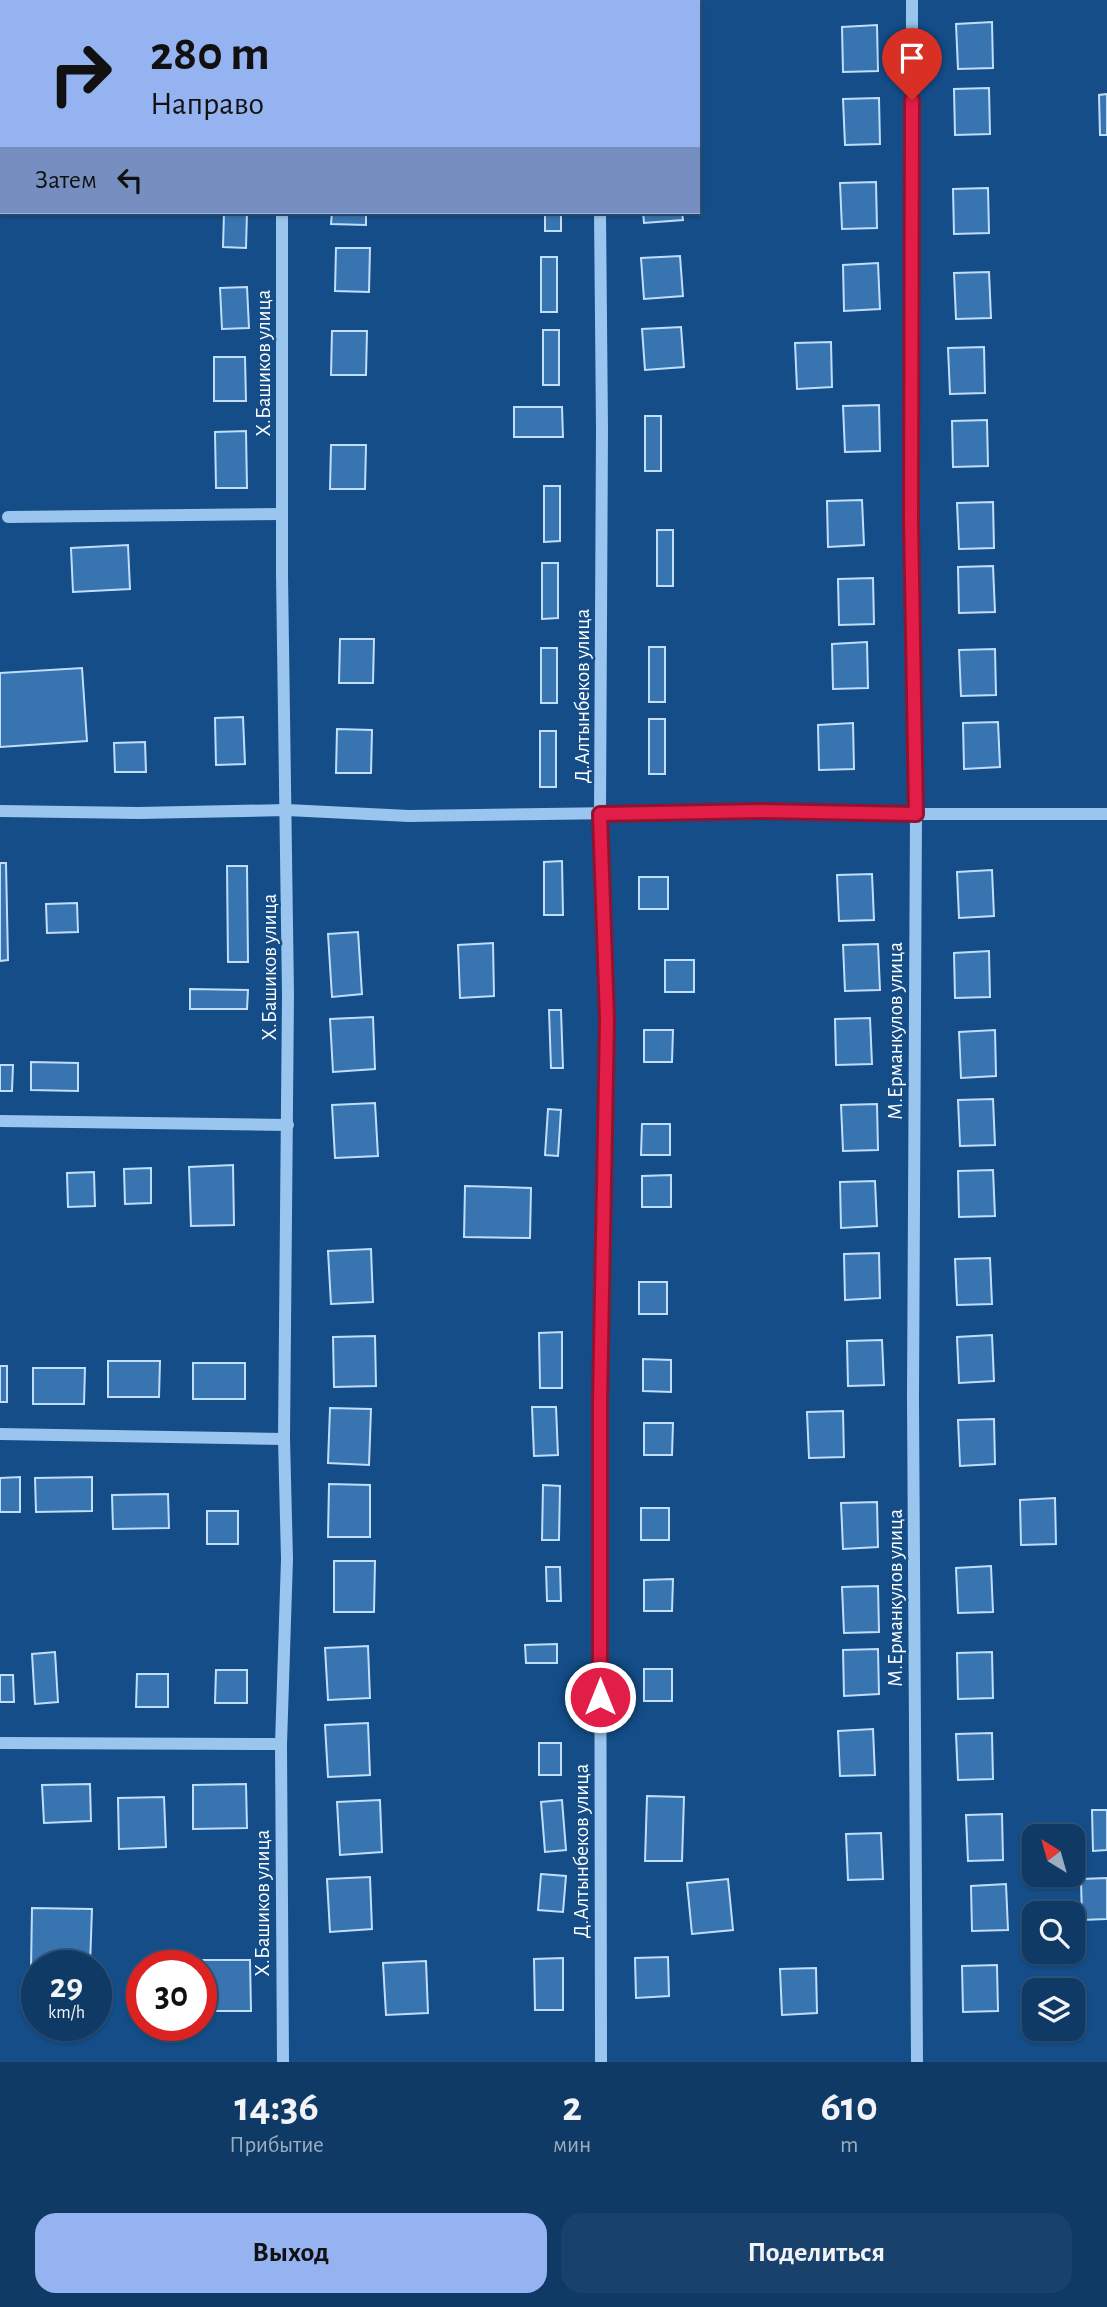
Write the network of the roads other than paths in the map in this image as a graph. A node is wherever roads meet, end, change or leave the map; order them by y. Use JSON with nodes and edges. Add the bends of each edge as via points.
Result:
{"nodes":[{"id":1,"x":912,"y":0,"type":"edge"},
{"id":2,"x":282,"y":214,"type":"edge"},
{"id":3,"x":600,"y":214,"type":"edge"},
{"id":4,"x":282,"y":514,"type":"junction"},
{"id":5,"x":8,"y":517,"type":"dead end"},
{"id":6,"x":287,"y":810,"type":"junction"},
{"id":7,"x":0,"y":811,"type":"edge"},
{"id":8,"x":600,"y":814,"type":"junction"},
{"id":9,"x":916,"y":814,"type":"junction"},
{"id":10,"x":1107,"y":814,"type":"edge"},
{"id":11,"x":0,"y":1121,"type":"edge"},
{"id":12,"x":288,"y":1125,"type":"junction"},
{"id":13,"x":0,"y":1434,"type":"edge"},
{"id":14,"x":284,"y":1439,"type":"junction"},
{"id":15,"x":0,"y":1744,"type":"edge"},
{"id":16,"x":281,"y":1744,"type":"junction"},
{"id":17,"x":283,"y":2062,"type":"edge"},
{"id":18,"x":601,"y":2062,"type":"edge"},
{"id":19,"x":917,"y":2062,"type":"edge"}],
"edges":[{"from":1,"to":9,"type":"street","name":"М.Ерманкулов улица","via":[[911,520]]},
{"from":2,"to":4,"type":"street","name":"Х.Башиков улица"},
{"from":3,"to":8,"type":"street","name":"Д.Алтынбеков улица"},
{"from":4,"to":5,"type":"street"},
{"from":4,"to":6,"type":"street","name":"Х.Башиков улица"},
{"from":6,"to":7,"type":"street"},
{"from":6,"to":8,"type":"street","via":[[409,816]]},
{"from":6,"to":12,"type":"street","name":"Х.Башиков улица"},
{"from":8,"to":9,"type":"street"},
{"from":8,"to":18,"type":"street","name":"Д.Алтынбеков улица","via":[[607,1020],[600,1402]]},
{"from":9,"to":10,"type":"street"},
{"from":9,"to":19,"type":"street","name":"М.Ерманкулов улица"},
{"from":11,"to":12,"type":"street"},
{"from":12,"to":14,"type":"street","name":"Х.Башиков улица"},
{"from":13,"to":14,"type":"street"},
{"from":14,"to":16,"type":"street","name":"Х.Башиков улица","via":[[287,1559]]},
{"from":15,"to":16,"type":"street"},
{"from":16,"to":17,"type":"street","name":"Х.Башиков улица"}]}
